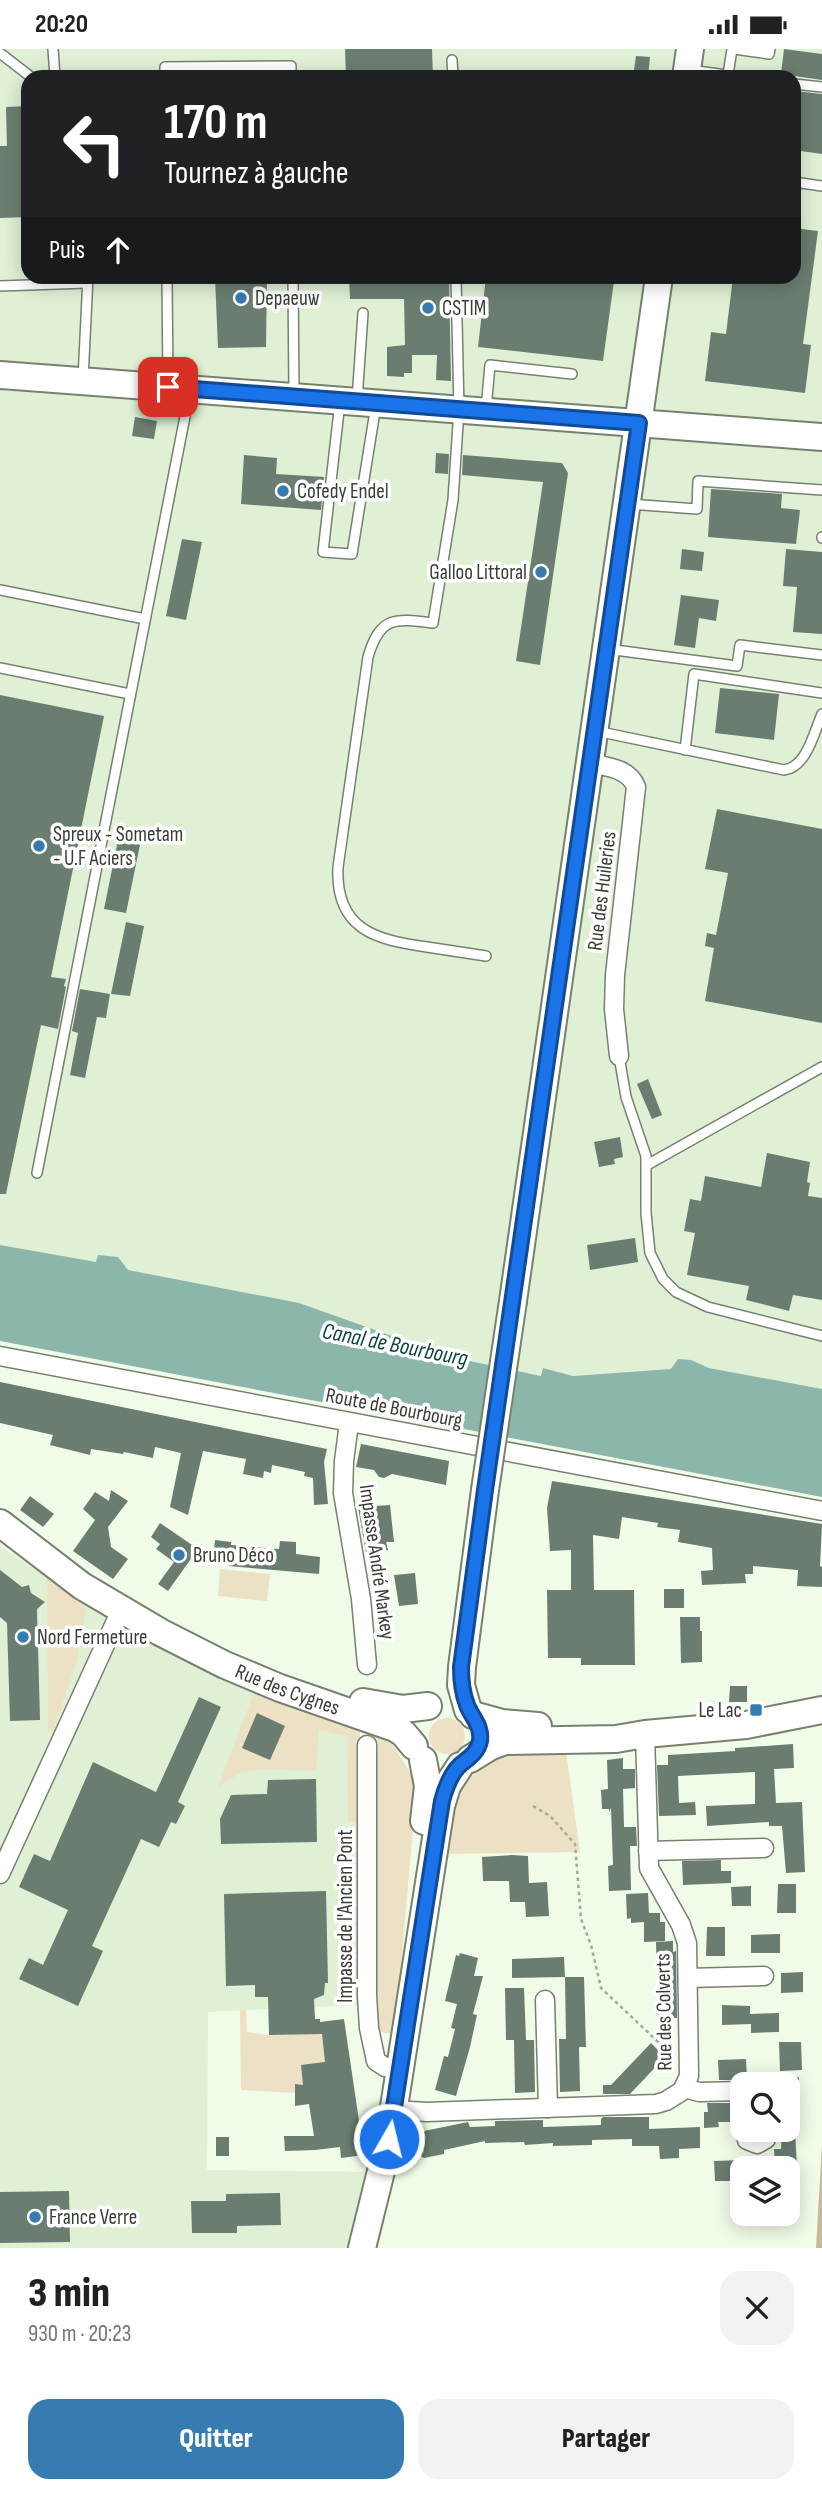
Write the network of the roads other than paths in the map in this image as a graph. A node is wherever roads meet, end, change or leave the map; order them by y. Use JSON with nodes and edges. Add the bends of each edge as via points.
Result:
{"nodes":[{"id":1,"x":54,"y":49,"type":"edge"},
{"id":2,"x":733,"y":49,"type":"edge"},
{"id":3,"x":770,"y":49,"type":"edge"},
{"id":4,"x":0,"y":53,"type":"edge"},
{"id":5,"x":452,"y":60,"type":"dead end"},
{"id":6,"x":688,"y":65,"type":"edge"},
{"id":7,"x":22,"y":70,"type":"edge"},
{"id":8,"x":55,"y":70,"type":"edge"},
{"id":9,"x":165,"y":70,"type":"edge"},
{"id":10,"x":291,"y":70,"type":"edge"},
{"id":11,"x":453,"y":70,"type":"edge"},
{"id":12,"x":708,"y":70,"type":"edge"},
{"id":13,"x":729,"y":70,"type":"edge"},
{"id":14,"x":801,"y":85,"type":"edge"},
{"id":15,"x":822,"y":87,"type":"edge"},
{"id":16,"x":801,"y":183,"type":"edge"},
{"id":17,"x":822,"y":186,"type":"edge"},
{"id":18,"x":29,"y":284,"type":"edge"},
{"id":19,"x":87,"y":284,"type":"edge"},
{"id":20,"x":168,"y":284,"type":"edge"},
{"id":21,"x":293,"y":284,"type":"edge"},
{"id":22,"x":456,"y":284,"type":"edge"},
{"id":23,"x":658,"y":284,"type":"edge"},
{"id":24,"x":0,"y":286,"type":"edge"},
{"id":25,"x":363,"y":313,"type":"dead end"},
{"id":26,"x":572,"y":374,"type":"dead end"},
{"id":27,"x":0,"y":375,"type":"edge"},
{"id":28,"x":83,"y":381,"type":"junction"},
{"id":29,"x":179,"y":388,"type":"junction"},
{"id":30,"x":294,"y":397,"type":"junction"},
{"id":31,"x":357,"y":402,"type":"junction"},
{"id":32,"x":459,"y":409,"type":"junction"},
{"id":33,"x":486,"y":411,"type":"junction"},
{"id":34,"x":639,"y":423,"type":"junction"},
{"id":35,"x":822,"y":437,"type":"edge"},
{"id":36,"x":822,"y":490,"type":"edge"},
{"id":37,"x":627,"y":504,"type":"junction"},
{"id":38,"x":0,"y":590,"type":"edge"},
{"id":39,"x":145,"y":619,"type":"junction"},
{"id":40,"x":606,"y":649,"type":"junction"},
{"id":41,"x":822,"y":655,"type":"edge"},
{"id":42,"x":0,"y":668,"type":"edge"},
{"id":43,"x":822,"y":692,"type":"edge"},
{"id":44,"x":130,"y":694,"type":"junction"},
{"id":45,"x":822,"y":714,"type":"edge"},
{"id":46,"x":594,"y":730,"type":"junction"},
{"id":47,"x":685,"y":750,"type":"junction"},
{"id":48,"x":590,"y":763,"type":"junction"},
{"id":49,"x":486,"y":956,"type":"dead end"},
{"id":50,"x":619,"y":1056,"type":"joint"},
{"id":51,"x":822,"y":1067,"type":"edge"},
{"id":52,"x":647,"y":1165,"type":"junction"},
{"id":53,"x":37,"y":1173,"type":"dead end"},
{"id":54,"x":822,"y":1336,"type":"edge"},
{"id":55,"x":0,"y":1356,"type":"edge"},
{"id":56,"x":349,"y":1423,"type":"junction"},
{"id":57,"x":485,"y":1490,"type":"junction"},
{"id":58,"x":822,"y":1511,"type":"edge"},
{"id":59,"x":0,"y":1523,"type":"edge"},
{"id":60,"x":121,"y":1610,"type":"junction"},
{"id":61,"x":160,"y":1632,"type":"junction"},
{"id":62,"x":368,"y":1664,"type":"dead end"},
{"id":63,"x":431,"y":1705,"type":"junction"},
{"id":64,"x":822,"y":1710,"type":"edge"},
{"id":65,"x":471,"y":1712,"type":"junction"},
{"id":66,"x":645,"y":1734,"type":"junction"},
{"id":67,"x":367,"y":1745,"type":"dead end"},
{"id":68,"x":419,"y":1753,"type":"junction"},
{"id":69,"x":465,"y":1762,"type":"junction"},
{"id":70,"x":764,"y":1848,"type":"dead end"},
{"id":71,"x":648,"y":1851,"type":"junction"},
{"id":72,"x":0,"y":1874,"type":"edge"},
{"id":73,"x":764,"y":1976,"type":"dead end"},
{"id":74,"x":688,"y":1978,"type":"junction"},
{"id":75,"x":410,"y":1991,"type":"junction"},
{"id":76,"x":545,"y":2000,"type":"dead end"},
{"id":77,"x":399,"y":2070,"type":"junction"},
{"id":78,"x":687,"y":2080,"type":"junction"},
{"id":79,"x":730,"y":2091,"type":"edge"},
{"id":80,"x":548,"y":2108,"type":"junction"},
{"id":81,"x":393,"y":2110,"type":"junction"},
{"id":82,"x":389,"y":2139,"type":"junction"},
{"id":83,"x":362,"y":2248,"type":"edge"},
{"id":84,"x":376,"y":2248,"type":"edge"}],
"edges":[{"from":1,"to":8,"type":"lane"},
{"from":2,"to":3,"type":"lane","via":[[769,54]]},
{"from":2,"to":13,"type":"lane"},
{"from":4,"to":7,"type":"lane"},
{"from":5,"to":11,"type":"lane"},
{"from":6,"to":12,"type":"lane"},
{"from":9,"to":10,"type":"lane","via":[[291,66]]},
{"from":14,"to":15,"type":"lane"},
{"from":16,"to":17,"type":"lane"},
{"from":18,"to":24,"type":"lane"},
{"from":19,"to":28,"type":"lane"},
{"from":20,"to":29,"type":"lane"},
{"from":21,"to":30,"type":"lane"},
{"from":22,"to":32,"type":"lane"},
{"from":23,"to":34,"type":"street"},
{"from":25,"to":31,"type":"lane"},
{"from":26,"to":33,"type":"lane","via":[[491,365]]},
{"from":27,"to":28,"type":"street"},
{"from":28,"to":29,"type":"street"},
{"from":29,"to":30,"type":"street"},
{"from":29,"to":39,"type":"lane"},
{"from":30,"to":31,"type":"street"},
{"from":31,"to":31,"type":"lane","via":[[323,552],[352,554]]},
{"from":31,"to":32,"type":"street"},
{"from":32,"to":33,"type":"street"},
{"from":32,"to":49,"type":"lane","via":[[453,500],[433,623],[402,619],[387,623],[375,637],[368,657],[338,886],[349,916],[377,937]]},
{"from":33,"to":34,"type":"street"},
{"from":34,"to":35,"type":"street"},
{"from":34,"to":37,"type":"street"},
{"from":36,"to":37,"type":"lane","via":[[698,481],[697,509]]},
{"from":37,"to":40,"type":"street"},
{"from":38,"to":39,"type":"lane"},
{"from":39,"to":44,"type":"lane"},
{"from":40,"to":41,"type":"lane","via":[[737,666],[740,645]]},
{"from":40,"to":46,"type":"street"},
{"from":42,"to":44,"type":"lane"},
{"from":43,"to":47,"type":"lane","via":[[694,674]]},
{"from":44,"to":53,"type":"lane"},
{"from":45,"to":47,"type":"lane","via":[[800,762],[790,769]]},
{"from":46,"to":47,"type":"lane"},
{"from":46,"to":48,"type":"street"},
{"from":48,"to":50,"type":"street","name":"Rue des Huileries","via":[[625,773],[636,787],[615,975]]},
{"from":48,"to":57,"type":"street","bridge":true},
{"from":50,"to":52,"type":"lane"},
{"from":51,"to":52,"type":"lane"},
{"from":52,"to":54,"type":"lane","via":[[650,1253],[657,1271],[676,1292],[708,1307]]},
{"from":55,"to":56,"type":"street","name":"Route de Bourbourg"},
{"from":56,"to":58,"type":"street","name":"Route de Bourbourg"},
{"from":56,"to":62,"type":"street","name":"Impasse André Markey","via":[[342,1481]]},
{"from":57,"to":63,"type":"street","via":[[448,1674]]},
{"from":57,"to":65,"type":"street","via":[[461,1667],[461,1685]]},
{"from":59,"to":60,"type":"street","name":"Rue des Cygnes"},
{"from":60,"to":61,"type":"street","name":"Rue des Cygnes"},
{"from":60,"to":72,"type":"street"},
{"from":61,"to":63,"type":"street","name":"Rue des Cygnes","via":[[332,1695],[403,1709]]},
{"from":61,"to":68,"type":"street","name":"Rue des Cygnes","via":[[267,1683],[395,1728]]},
{"from":63,"to":65,"type":"street","via":[[452,1702]]},
{"from":63,"to":68,"type":"street","via":[[414,1725]]},
{"from":64,"to":66,"type":"street","via":[[746,1725]]},
{"from":65,"to":66,"type":"street","via":[[508,1723]]},
{"from":65,"to":69,"type":"street","via":[[480,1738]]},
{"from":66,"to":69,"type":"street","via":[[590,1741],[505,1741]]},
{"from":66,"to":71,"type":"street","name":"Rue des Colverts"},
{"from":67,"to":77,"type":"street","name":"Impasse de l'Ancien Pont","via":[[369,2028],[376,2061]]},
{"from":68,"to":69,"type":"street","via":[[442,1769]]},
{"from":68,"to":75,"type":"street","via":[[427,1793]]},
{"from":69,"to":75,"type":"street","via":[[447,1786],[441,1806]]},
{"from":70,"to":71,"type":"street"},
{"from":71,"to":74,"type":"street","name":"Rue des Colverts","via":[[651,1873],[684,1930]]},
{"from":73,"to":74,"type":"street"},
{"from":74,"to":78,"type":"street","name":"Rue des Colverts"},
{"from":75,"to":77,"type":"street"},
{"from":76,"to":80,"type":"street"},
{"from":77,"to":81,"type":"street"},
{"from":78,"to":79,"type":"street","name":"Rue des Colverts","via":[[699,2092]]},
{"from":78,"to":80,"type":"street","name":"Rue des Colverts","via":[[670,2099],[656,2104]]},
{"from":80,"to":81,"type":"street","name":"Rue des Colverts"},
{"from":81,"to":82,"type":"street"},
{"from":82,"to":83,"type":"street"},
{"from":82,"to":84,"type":"street","via":[[388,2183]]}]}
